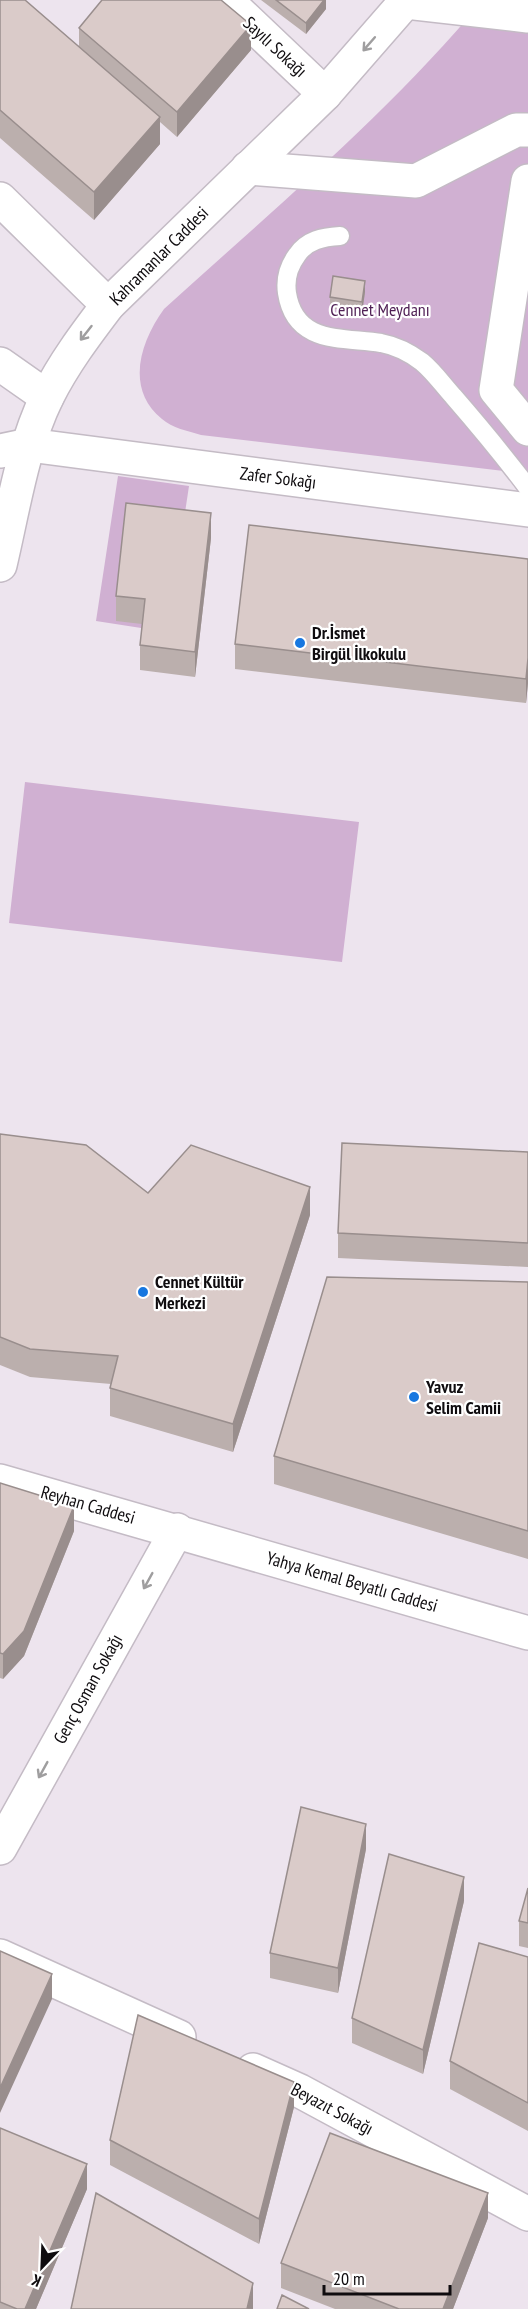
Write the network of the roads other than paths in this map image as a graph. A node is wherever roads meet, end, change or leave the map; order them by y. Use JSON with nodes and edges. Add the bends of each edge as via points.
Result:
{"nodes":[{"id":1,"x":226,"y":0,"type":"edge"},
{"id":2,"x":406,"y":1,"type":"edge"},
{"id":3,"x":528,"y":16,"type":"edge"},
{"id":4,"x":325,"y":94,"type":"junction"},
{"id":5,"x":528,"y":130,"type":"edge"},
{"id":6,"x":248,"y":168,"type":"junction"},
{"id":7,"x":528,"y":181,"type":"edge"},
{"id":8,"x":0,"y":199,"type":"edge"},
{"id":9,"x":340,"y":236,"type":"dead end"},
{"id":10,"x":108,"y":305,"type":"junction"},
{"id":11,"x":0,"y":364,"type":"edge"},
{"id":12,"x":47,"y":397,"type":"junction"},
{"id":13,"x":528,"y":429,"type":"edge"},
{"id":14,"x":14,"y":448,"type":"edge"},
{"id":15,"x":528,"y":488,"type":"edge"},
{"id":16,"x":528,"y":510,"type":"edge"},
{"id":17,"x":0,"y":565,"type":"edge"},
{"id":18,"x":0,"y":1480,"type":"edge"},
{"id":19,"x":177,"y":1530,"type":"junction"},
{"id":20,"x":528,"y":1633,"type":"edge"},
{"id":21,"x":0,"y":1848,"type":"edge"},
{"id":22,"x":0,"y":1956,"type":"edge"},
{"id":23,"x":528,"y":2214,"type":"edge"}],
"edges":[{"from":1,"to":4,"type":"street","name":"Sayılı Sokağı"},
{"from":2,"to":3,"type":"street"},
{"from":2,"to":4,"type":"street","name":"Kahramanlar Caddesi","one_way":true},
{"from":4,"to":6,"type":"street","name":"Kahramanlar Caddesi"},
{"from":5,"to":6,"type":"street","via":[[516,130],[416,181]]},
{"from":6,"to":10,"type":"street","name":"Kahramanlar Caddesi"},
{"from":7,"to":13,"type":"street","via":[[496,390]]},
{"from":8,"to":10,"type":"street"},
{"from":9,"to":15,"type":"lane","via":[[320,238],[302,248],[290,264],[286,284],[289,304],[299,322],[332,339],[406,350],[425,364],[500,449]]},
{"from":10,"to":12,"type":"street","name":"Kahramanlar Caddesi","one_way":true,"via":[[80,341]]},
{"from":11,"to":12,"type":"street"},
{"from":12,"to":14,"type":"street","name":"Kahramanlar Caddesi"},
{"from":14,"to":16,"type":"street","name":"Zafer Sokağı"},
{"from":14,"to":17,"type":"street","name":"Kahramanlar Caddesi"},
{"from":18,"to":19,"type":"street","name":"Reyhan Caddesi"},
{"from":19,"to":20,"type":"street","name":"Yahya Kemal Beyatlı Caddesi"},
{"from":19,"to":21,"type":"street","name":"Genç Osman Sokağı","one_way":true},
{"from":22,"to":23,"type":"street","name":"Beyazıt Sokağı","via":[[300,2091]]}]}
